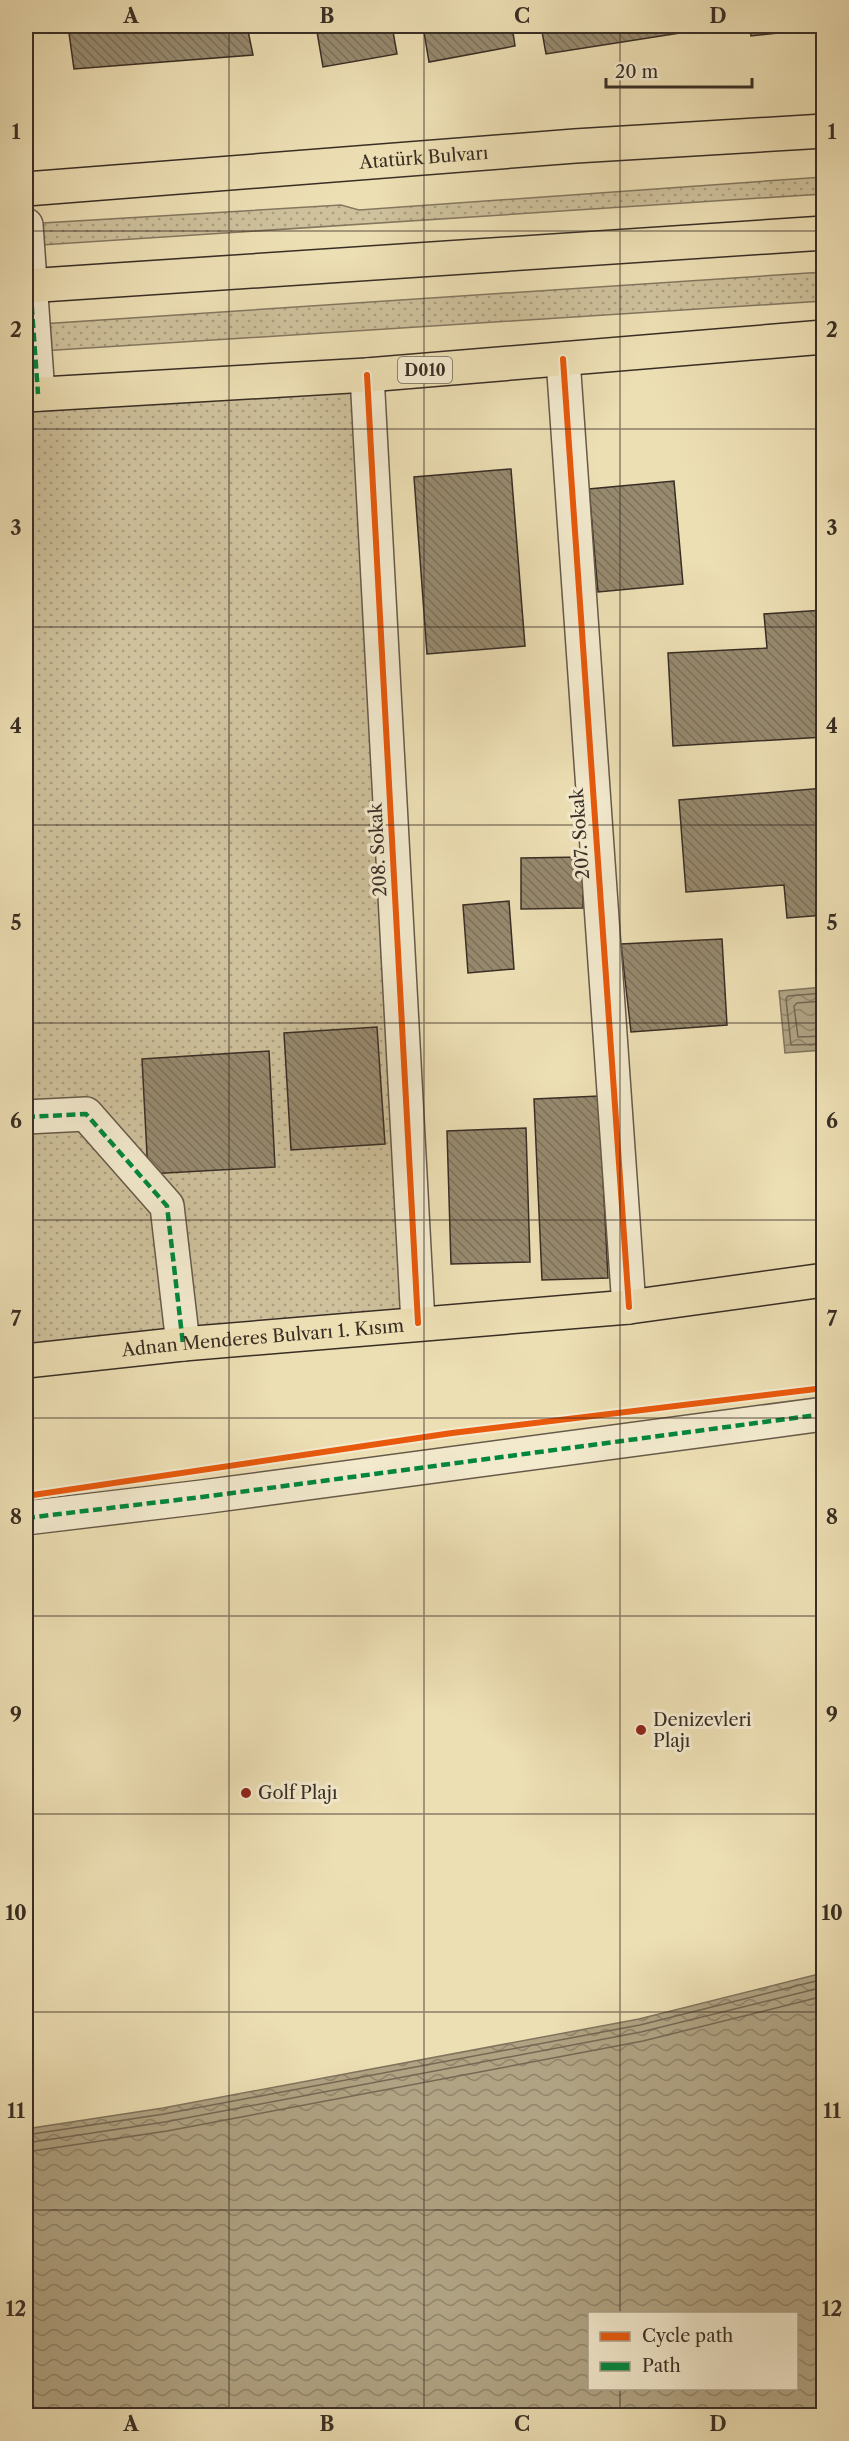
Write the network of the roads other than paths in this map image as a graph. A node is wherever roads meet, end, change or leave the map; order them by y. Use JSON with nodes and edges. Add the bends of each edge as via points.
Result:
{"nodes":[{"id":1,"x":824,"y":131,"type":"edge"},
{"id":2,"x":26,"y":189,"type":"edge"},
{"id":3,"x":26,"y":225,"type":"edge"},
{"id":4,"x":824,"y":233,"type":"edge"},
{"id":5,"x":27,"y":285,"type":"edge"},
{"id":6,"x":824,"y":338,"type":"edge"},
{"id":7,"x":563,"y":359,"type":"junction"},
{"id":8,"x":367,"y":375,"type":"junction"},
{"id":9,"x":32,"y":395,"type":"edge"},
{"id":10,"x":26,"y":1116,"type":"edge"},
{"id":11,"x":824,"y":1280,"type":"edge"},
{"id":12,"x":629,"y":1307,"type":"junction"},
{"id":13,"x":418,"y":1323,"type":"junction"},
{"id":14,"x":183,"y":1344,"type":"junction"},
{"id":15,"x":26,"y":1361,"type":"edge"},
{"id":16,"x":824,"y":1414,"type":"edge"},
{"id":17,"x":26,"y":1518,"type":"edge"}],
"edges":[{"from":1,"to":2,"type":"main road","name":"Atatürk Bulvarı","via":[[575,146]]},
{"from":3,"to":5,"type":"street"},
{"from":4,"to":5,"type":"main road"},
{"from":5,"to":9,"type":"street"},
{"from":6,"to":7,"type":"main road","number":"D010"},
{"from":7,"to":8,"type":"main road","number":"D010"},
{"from":7,"to":12,"type":"street","name":"207. Sokak"},
{"from":8,"to":9,"type":"main road","number":"D010"},
{"from":8,"to":13,"type":"street","name":"208. Sokak"},
{"from":10,"to":14,"type":"street","via":[[86,1114],[167,1206]]},
{"from":11,"to":12,"type":"main road","name":"Adnan Menderes Bulvarı 1. Kısım"},
{"from":12,"to":13,"type":"main road","name":"Adnan Menderes Bulvarı 1. Kısım"},
{"from":13,"to":14,"type":"main road","name":"Adnan Menderes Bulvarı 1. Kısım"},
{"from":14,"to":15,"type":"main road","name":"Adnan Menderes Bulvarı 1. Kısım"},
{"from":16,"to":17,"type":"street"}]}
